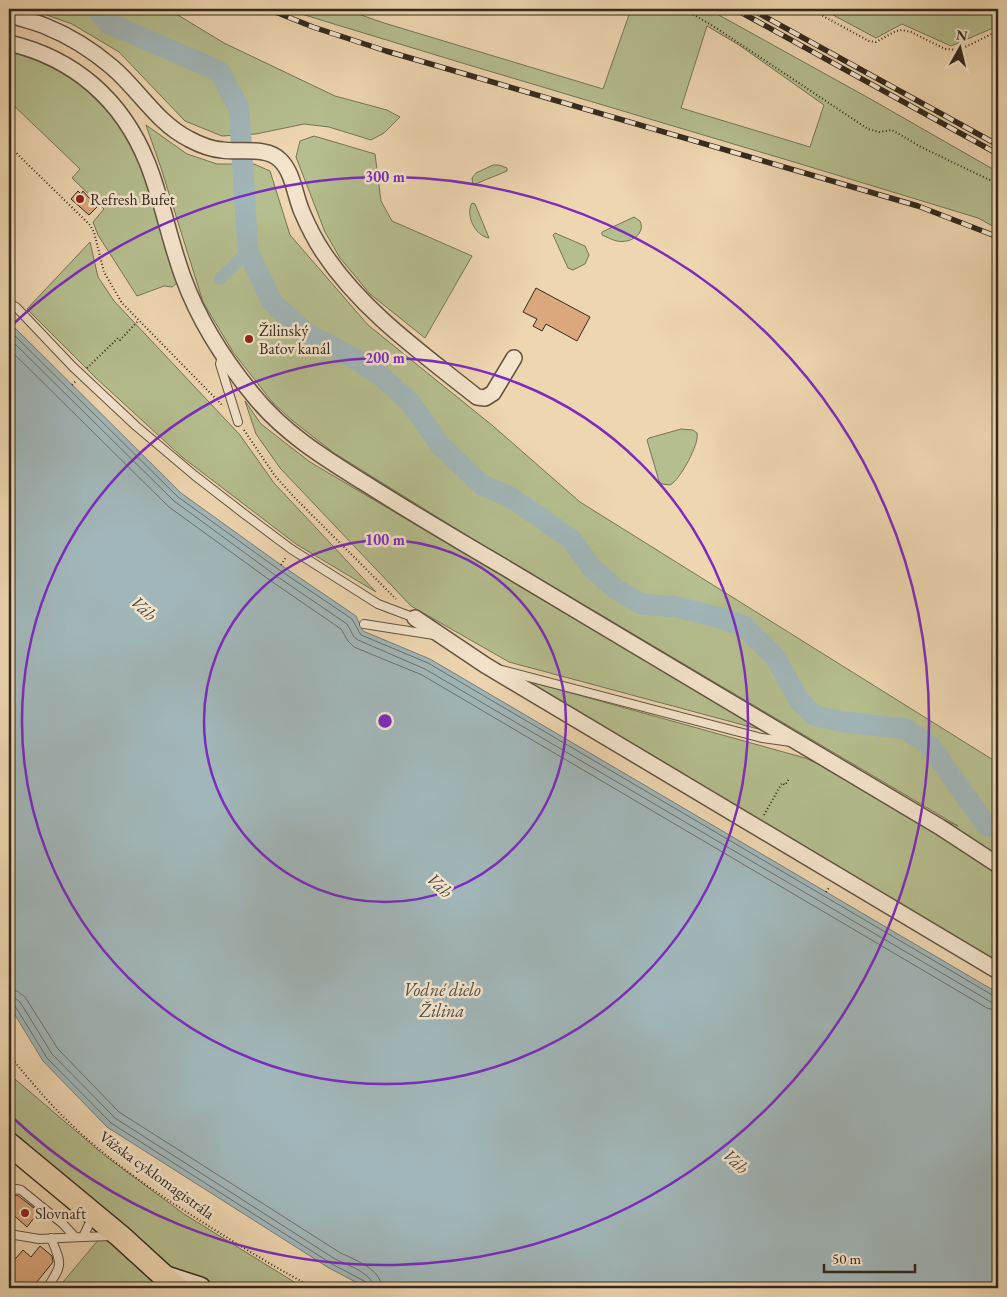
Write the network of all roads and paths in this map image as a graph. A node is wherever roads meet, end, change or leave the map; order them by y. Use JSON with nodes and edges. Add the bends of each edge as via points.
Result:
{"nodes":[{"id":1,"x":684,"y":9,"type":"edge"},
{"id":2,"x":810,"y":9,"type":"edge"},
{"id":3,"x":9,"y":14,"type":"edge"},
{"id":4,"x":998,"y":31,"type":"edge"},
{"id":5,"x":9,"y":43,"type":"edge"},
{"id":6,"x":9,"y":146,"type":"edge"},
{"id":7,"x":998,"y":184,"type":"edge"},
{"id":8,"x":9,"y":303,"type":"edge"},
{"id":9,"x":139,"y":320,"type":"junction"},
{"id":10,"x":222,"y":354,"type":"junction"},
{"id":11,"x":514,"y":358,"type":"dead end"},
{"id":12,"x":82,"y":374,"type":"junction"},
{"id":13,"x":238,"y":422,"type":"junction"},
{"id":14,"x":414,"y":618,"type":"junction"},
{"id":15,"x":364,"y":624,"type":"dead end"},
{"id":16,"x":441,"y":636,"type":"junction"},
{"id":17,"x":485,"y":665,"type":"junction"},
{"id":18,"x":800,"y":744,"type":"junction"},
{"id":19,"x":788,"y":779,"type":"dead end"},
{"id":20,"x":757,"y":828,"type":"junction"},
{"id":21,"x":998,"y":865,"type":"edge"},
{"id":22,"x":998,"y":972,"type":"edge"},
{"id":23,"x":9,"y":1053,"type":"edge"},
{"id":24,"x":9,"y":1144,"type":"edge"},
{"id":25,"x":9,"y":1193,"type":"edge"},
{"id":26,"x":94,"y":1214,"type":"junction"},
{"id":27,"x":9,"y":1234,"type":"edge"},
{"id":28,"x":120,"y":1236,"type":"junction"},
{"id":29,"x":79,"y":1237,"type":"junction"},
{"id":30,"x":52,"y":1238,"type":"junction"},
{"id":31,"x":172,"y":1283,"type":"edge"},
{"id":32,"x":47,"y":1288,"type":"edge"},
{"id":33,"x":200,"y":1288,"type":"edge"},
{"id":34,"x":314,"y":1288,"type":"edge"}],
"edges":[{"from":1,"to":7,"type":"path","via":[[868,129],[879,132],[892,130]]},
{"from":2,"to":4,"type":"path","via":[[876,42],[902,30],[945,49],[960,50]]},
{"from":3,"to":11,"type":"street","via":[[70,37],[92,51],[114,68],[170,127],[187,138],[204,146],[262,152],[280,159],[287,169],[302,212],[336,271],[391,328],[477,397],[485,398],[493,393]]},
{"from":5,"to":10,"type":"street","via":[[52,57],[78,72],[117,110],[147,161],[184,279],[201,319]]},
{"from":6,"to":9,"type":"path","via":[[89,224],[112,288]]},
{"from":8,"to":12,"type":"lane"},
{"from":9,"to":12,"type":"path"},
{"from":9,"to":13,"type":"path"},
{"from":10,"to":13,"type":"lane","via":[[220,364]]},
{"from":10,"to":18,"type":"street","via":[[269,414],[315,451],[422,519]]},
{"from":12,"to":14,"type":"lane","via":[[194,475],[291,549],[378,604]]},
{"from":13,"to":14,"type":"path","via":[[275,476]]},
{"from":14,"to":16,"type":"street"},
{"from":15,"to":16,"type":"lane"},
{"from":16,"to":17,"type":"street"},
{"from":17,"to":18,"type":"lane","via":[[762,738]]},
{"from":17,"to":20,"type":"street"},
{"from":18,"to":21,"type":"street"},
{"from":19,"to":20,"type":"path","via":[[785,785],[782,783]]},
{"from":20,"to":22,"type":"street"},
{"from":23,"to":34,"type":"path","name":"Vážska cyklomagistrála","via":[[54,1108],[106,1156],[219,1233]]},
{"from":24,"to":26,"type":"main road"},
{"from":25,"to":29,"type":"lane","via":[[21,1190]]},
{"from":26,"to":28,"type":"main road"},
{"from":26,"to":29,"type":"lane"},
{"from":27,"to":30,"type":"lane"},
{"from":28,"to":29,"type":"lane"},
{"from":28,"to":31,"type":"main road"},
{"from":29,"to":30,"type":"lane"},
{"from":30,"to":32,"type":"lane","via":[[60,1269]]},
{"from":31,"to":33,"type":"street"}]}
